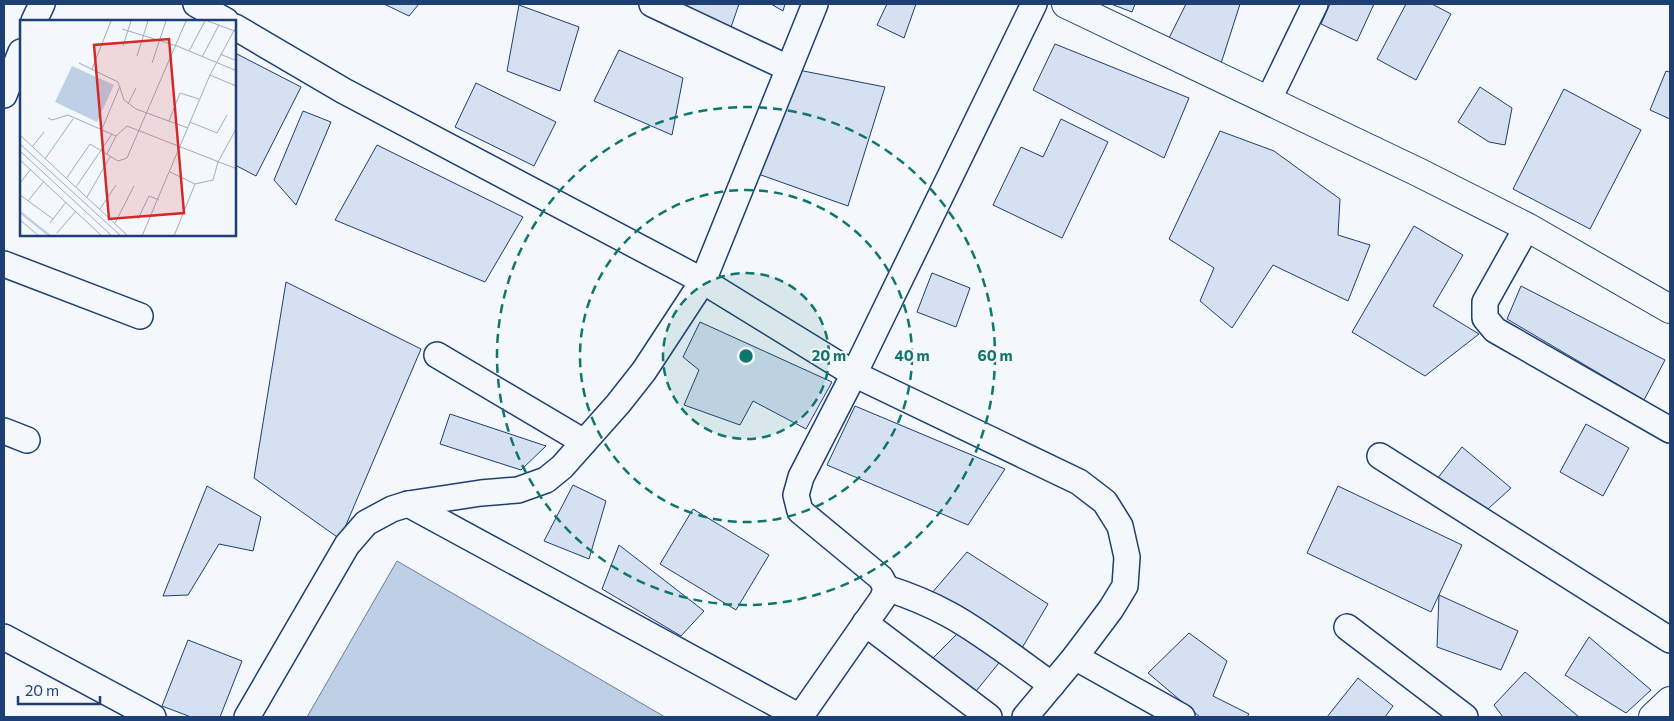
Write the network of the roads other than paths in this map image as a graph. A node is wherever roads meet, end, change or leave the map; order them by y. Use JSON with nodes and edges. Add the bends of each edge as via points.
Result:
{"nodes":[{"id":1,"x":42,"y":4,"type":"edge"},
{"id":2,"x":196,"y":4,"type":"edge"},
{"id":3,"x":652,"y":4,"type":"edge"},
{"id":4,"x":815,"y":4,"type":"edge"},
{"id":5,"x":1034,"y":4,"type":"edge"},
{"id":6,"x":1066,"y":4,"type":"edge"},
{"id":7,"x":1314,"y":4,"type":"edge"},
{"id":8,"x":34,"y":20,"type":"edge"},
{"id":9,"x":224,"y":20,"type":"edge"},
{"id":10,"x":236,"y":27,"type":"edge"},
{"id":11,"x":20,"y":55,"type":"edge"},
{"id":12,"x":788,"y":68,"type":"junction"},
{"id":13,"x":9,"y":90,"type":"edge"},
{"id":14,"x":1268,"y":101,"type":"junction"},
{"id":15,"x":1527,"y":227,"type":"junction"},
{"id":16,"x":4,"y":264,"type":"edge"},
{"id":17,"x":703,"y":281,"type":"junction"},
{"id":18,"x":1670,"y":309,"type":"edge"},
{"id":19,"x":140,"y":316,"type":"dead end"},
{"id":20,"x":437,"y":355,"type":"dead end"},
{"id":21,"x":854,"y":374,"type":"junction"},
{"id":22,"x":1670,"y":430,"type":"edge"},
{"id":23,"x":4,"y":431,"type":"edge"},
{"id":24,"x":26,"y":440,"type":"dead end"},
{"id":25,"x":584,"y":442,"type":"junction"},
{"id":26,"x":1380,"y":456,"type":"dead end"},
{"id":27,"x":408,"y":504,"type":"junction"},
{"id":28,"x":886,"y":588,"type":"junction"},
{"id":29,"x":865,"y":623,"type":"junction"},
{"id":30,"x":1347,"y":628,"type":"dead end"},
{"id":31,"x":4,"y":637,"type":"edge"},
{"id":32,"x":1670,"y":640,"type":"edge"},
{"id":33,"x":1075,"y":656,"type":"junction"},
{"id":34,"x":1052,"y":685,"type":"junction"},
{"id":35,"x":1670,"y":701,"type":"edge"},
{"id":36,"x":153,"y":717,"type":"edge"},
{"id":37,"x":247,"y":717,"type":"edge"},
{"id":38,"x":800,"y":717,"type":"edge"},
{"id":39,"x":989,"y":717,"type":"edge"},
{"id":40,"x":1025,"y":717,"type":"edge"},
{"id":41,"x":1182,"y":717,"type":"edge"},
{"id":42,"x":1465,"y":717,"type":"edge"},
{"id":43,"x":1653,"y":717,"type":"edge"}],
"edges":[{"from":1,"to":8,"type":"street"},
{"from":2,"to":9,"type":"street"},
{"from":3,"to":12,"type":"street"},
{"from":4,"to":12,"type":"street"},
{"from":5,"to":21,"type":"street"},
{"from":6,"to":14,"type":"street"},
{"from":7,"to":14,"type":"street"},
{"from":10,"to":17,"type":"street","via":[[344,91]]},
{"from":11,"to":13,"type":"street"},
{"from":12,"to":17,"type":"street"},
{"from":14,"to":15,"type":"street"},
{"from":15,"to":18,"type":"street"},
{"from":15,"to":22,"type":"street","via":[[1485,302],[1485,318],[1495,330]]},
{"from":16,"to":19,"type":"street"},
{"from":17,"to":21,"type":"street"},
{"from":17,"to":25,"type":"street","via":[[644,371]]},
{"from":20,"to":25,"type":"street"},
{"from":21,"to":28,"type":"street","via":[[801,477],[796,495],[800,511],[881,578]]},
{"from":21,"to":33,"type":"street","via":[[1079,482],[1105,502],[1120,526],[1126,557],[1125,586]]},
{"from":23,"to":24,"type":"street"},
{"from":25,"to":27,"type":"street","via":[[546,480],[518,490]]},
{"from":26,"to":32,"type":"street"},
{"from":27,"to":37,"type":"street","via":[[366,523],[347,545]]},
{"from":27,"to":38,"type":"street"},
{"from":28,"to":29,"type":"street","via":[[884,598]]},
{"from":28,"to":34,"type":"street","via":[[950,615]]},
{"from":29,"to":38,"type":"street"},
{"from":29,"to":39,"type":"street"},
{"from":30,"to":42,"type":"street"},
{"from":31,"to":36,"type":"street"},
{"from":33,"to":34,"type":"street"},
{"from":33,"to":41,"type":"street"},
{"from":34,"to":40,"type":"street"},
{"from":35,"to":43,"type":"street"}]}
